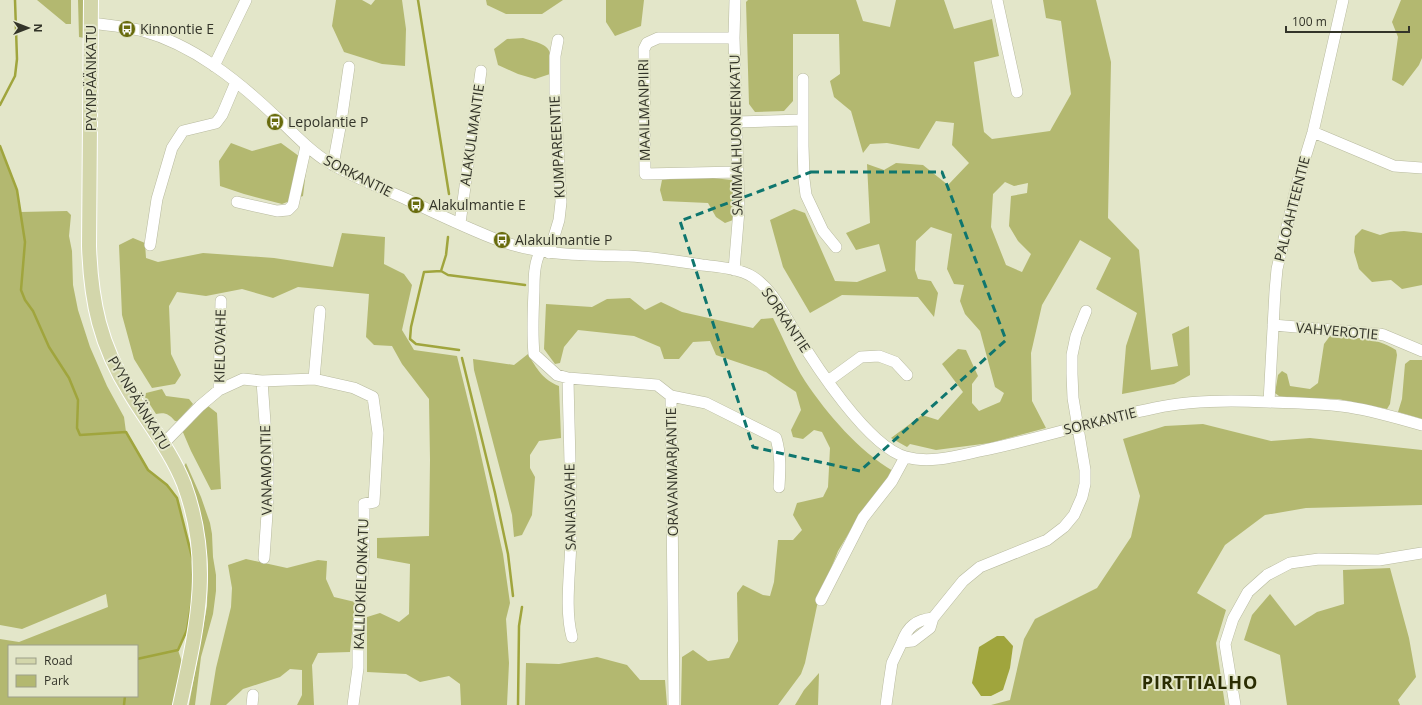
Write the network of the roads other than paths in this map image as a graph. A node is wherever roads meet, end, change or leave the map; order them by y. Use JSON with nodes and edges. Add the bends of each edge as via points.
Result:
{"nodes":[{"id":1,"x":91,"y":0,"type":"edge"},
{"id":2,"x":246,"y":0,"type":"edge"},
{"id":3,"x":735,"y":0,"type":"edge"},
{"id":4,"x":997,"y":0,"type":"edge"},
{"id":5,"x":1343,"y":0,"type":"edge"},
{"id":6,"x":91,"y":24,"type":"junction"},
{"id":7,"x":734,"y":38,"type":"junction"},
{"id":8,"x":558,"y":40,"type":"dead end"},
{"id":9,"x":214,"y":66,"type":"junction"},
{"id":10,"x":349,"y":67,"type":"dead end"},
{"id":11,"x":481,"y":71,"type":"dead end"},
{"id":12,"x":804,"y":79,"type":"dead end"},
{"id":13,"x":236,"y":82,"type":"junction"},
{"id":14,"x":1018,"y":92,"type":"dead end"},
{"id":15,"x":803,"y":120,"type":"junction"},
{"id":16,"x":736,"y":122,"type":"junction"},
{"id":17,"x":1313,"y":132,"type":"junction"},
{"id":18,"x":306,"y":146,"type":"junction"},
{"id":19,"x":333,"y":165,"type":"junction"},
{"id":20,"x":1422,"y":168,"type":"edge"},
{"id":21,"x":738,"y":172,"type":"junction"},
{"id":22,"x":237,"y":202,"type":"dead end"},
{"id":23,"x":460,"y":223,"type":"junction"},
{"id":24,"x":150,"y":245,"type":"dead end"},
{"id":25,"x":836,"y":247,"type":"dead end"},
{"id":26,"x":545,"y":252,"type":"junction"},
{"id":27,"x":734,"y":270,"type":"junction"},
{"id":28,"x":221,"y":302,"type":"dead end"},
{"id":29,"x":320,"y":311,"type":"dead end"},
{"id":30,"x":1086,"y":311,"type":"dead end"},
{"id":31,"x":1273,"y":325,"type":"junction"},
{"id":32,"x":1422,"y":351,"type":"edge"},
{"id":33,"x":907,"y":375,"type":"dead end"},
{"id":34,"x":568,"y":378,"type":"junction"},
{"id":35,"x":314,"y":379,"type":"junction"},
{"id":36,"x":262,"y":381,"type":"junction"},
{"id":37,"x":828,"y":381,"type":"junction"},
{"id":38,"x":219,"y":390,"type":"junction"},
{"id":39,"x":670,"y":396,"type":"junction"},
{"id":40,"x":1269,"y":402,"type":"junction"},
{"id":41,"x":1422,"y":425,"type":"edge"},
{"id":42,"x":1078,"y":427,"type":"junction"},
{"id":43,"x":163,"y":444,"type":"junction"},
{"id":44,"x":906,"y":457,"type":"junction"},
{"id":45,"x":779,"y":487,"type":"dead end"},
{"id":46,"x":1422,"y":553,"type":"edge"},
{"id":47,"x":264,"y":558,"type":"dead end"},
{"id":48,"x":821,"y":600,"type":"dead end"},
{"id":49,"x":572,"y":636,"type":"dead end"},
{"id":50,"x":180,"y":705,"type":"edge"},
{"id":51,"x":353,"y":705,"type":"edge"},
{"id":52,"x":674,"y":705,"type":"edge"},
{"id":53,"x":886,"y":705,"type":"edge"},
{"id":54,"x":1235,"y":705,"type":"edge"}],
"edges":[{"from":1,"to":6,"type":"main road","name":"PYYNPÄÄNKATU"},
{"from":2,"to":9,"type":"street"},
{"from":3,"to":7,"type":"street","name":"SAMMALHUONEENKATU"},
{"from":4,"to":14,"type":"street"},
{"from":5,"to":17,"type":"street","name":"PALOAHTEENTIE"},
{"from":6,"to":9,"type":"street","name":"SORKANTIE","via":[[144,31],[186,49]]},
{"from":6,"to":43,"type":"main road","name":"PYYNPÄÄNKATU","via":[[90,273],[93,300],[98,324],[116,370]]},
{"from":7,"to":16,"type":"street","name":"SAMMALHUONEENKATU"},
{"from":7,"to":21,"type":"street","name":"MAAILMANPIIRI","via":[[658,38],[647,43],[644,49],[645,174]]},
{"from":8,"to":26,"type":"street","name":"KUMPAREENTIE","via":[[554,93],[561,202],[559,220]]},
{"from":9,"to":13,"type":"street","name":"SORKANTIE"},
{"from":10,"to":19,"type":"street"},
{"from":11,"to":23,"type":"street","name":"ALAKULMANTIE"},
{"from":12,"to":15,"type":"street"},
{"from":13,"to":18,"type":"street","name":"SORKANTIE"},
{"from":13,"to":24,"type":"street","via":[[216,123],[183,131],[172,148],[157,199]]},
{"from":15,"to":16,"type":"street"},
{"from":15,"to":25,"type":"street","via":[[806,195],[823,231]]},
{"from":16,"to":21,"type":"street","name":"SAMMALHUONEENKATU"},
{"from":17,"to":20,"type":"street","via":[[1394,166]]},
{"from":17,"to":31,"type":"street","name":"PALOAHTEENTIE","via":[[1280,256]]},
{"from":18,"to":19,"type":"street","name":"SORKANTIE"},
{"from":18,"to":22,"type":"street","via":[[293,205],[288,210],[277,211]]},
{"from":19,"to":23,"type":"street","name":"SORKANTIE"},
{"from":21,"to":27,"type":"street","name":"SAMMALHUONEENKATU","via":[[739,210]]},
{"from":23,"to":26,"type":"street","name":"SORKANTIE","via":[[496,239]]},
{"from":26,"to":27,"type":"street","name":"SORKANTIE","via":[[676,261]]},
{"from":26,"to":34,"type":"street","name":"ORAVANMARJANTIE","via":[[536,260],[532,330],[534,354],[557,375]]},
{"from":27,"to":37,"type":"street","name":"SORKANTIE","via":[[751,275],[772,295]]},
{"from":28,"to":38,"type":"street","name":"KIELOVAHE"},
{"from":29,"to":35,"type":"street"},
{"from":30,"to":42,"type":"street","via":[[1072,355],[1073,398]]},
{"from":31,"to":32,"type":"street","name":"VAHVEROTIE","via":[[1379,334]]},
{"from":31,"to":40,"type":"street","name":"PALOAHTEENTIE"},
{"from":33,"to":37,"type":"street","via":[[895,362],[879,356],[862,358]]},
{"from":34,"to":39,"type":"street","name":"ORAVANMARJANTIE","via":[[657,385]]},
{"from":34,"to":49,"type":"street","name":"SANIAISVAHE","via":[[571,538],[568,614]]},
{"from":35,"to":36,"type":"street","name":"KALLIOKIELONKATU"},
{"from":35,"to":51,"type":"street","name":"KALLIOKIELONKATU","via":[[354,388],[374,397],[378,433],[374,502],[364,504],[358,668]]},
{"from":36,"to":38,"type":"street","name":"KALLIOKIELONKATU","via":[[243,379]]},
{"from":36,"to":47,"type":"street","name":"VANAMONTIE","via":[[268,464]]},
{"from":37,"to":44,"type":"street","name":"SORKANTIE","via":[[862,424],[892,452]]},
{"from":38,"to":43,"type":"street","name":"KALLIOKIELONKATU"},
{"from":39,"to":45,"type":"street","via":[[706,403],[776,438],[780,452]]},
{"from":39,"to":52,"type":"street","name":"ORAVANMARJANTIE"},
{"from":40,"to":41,"type":"street","name":"SORKANTIE","via":[[1354,408]]},
{"from":40,"to":42,"type":"street","name":"SORKANTIE","via":[[1187,403],[1153,408]]},
{"from":42,"to":44,"type":"street","name":"SORKANTIE","via":[[946,458]]},
{"from":42,"to":53,"type":"street","via":[[1084,456],[1085,484],[1074,515],[1064,527],[1047,540],[980,567],[963,581],[933,618],[930,628],[913,641],[902,642],[892,663]]},
{"from":43,"to":50,"type":"main road","name":"PYYNPÄÄNKATU","via":[[175,463],[196,524],[201,573],[195,634]]},
{"from":44,"to":48,"type":"street","via":[[892,481],[863,518]]},
{"from":46,"to":54,"type":"street","via":[[1379,560],[1319,559],[1297,562],[1267,575],[1248,592],[1233,619],[1225,644]]}]}
